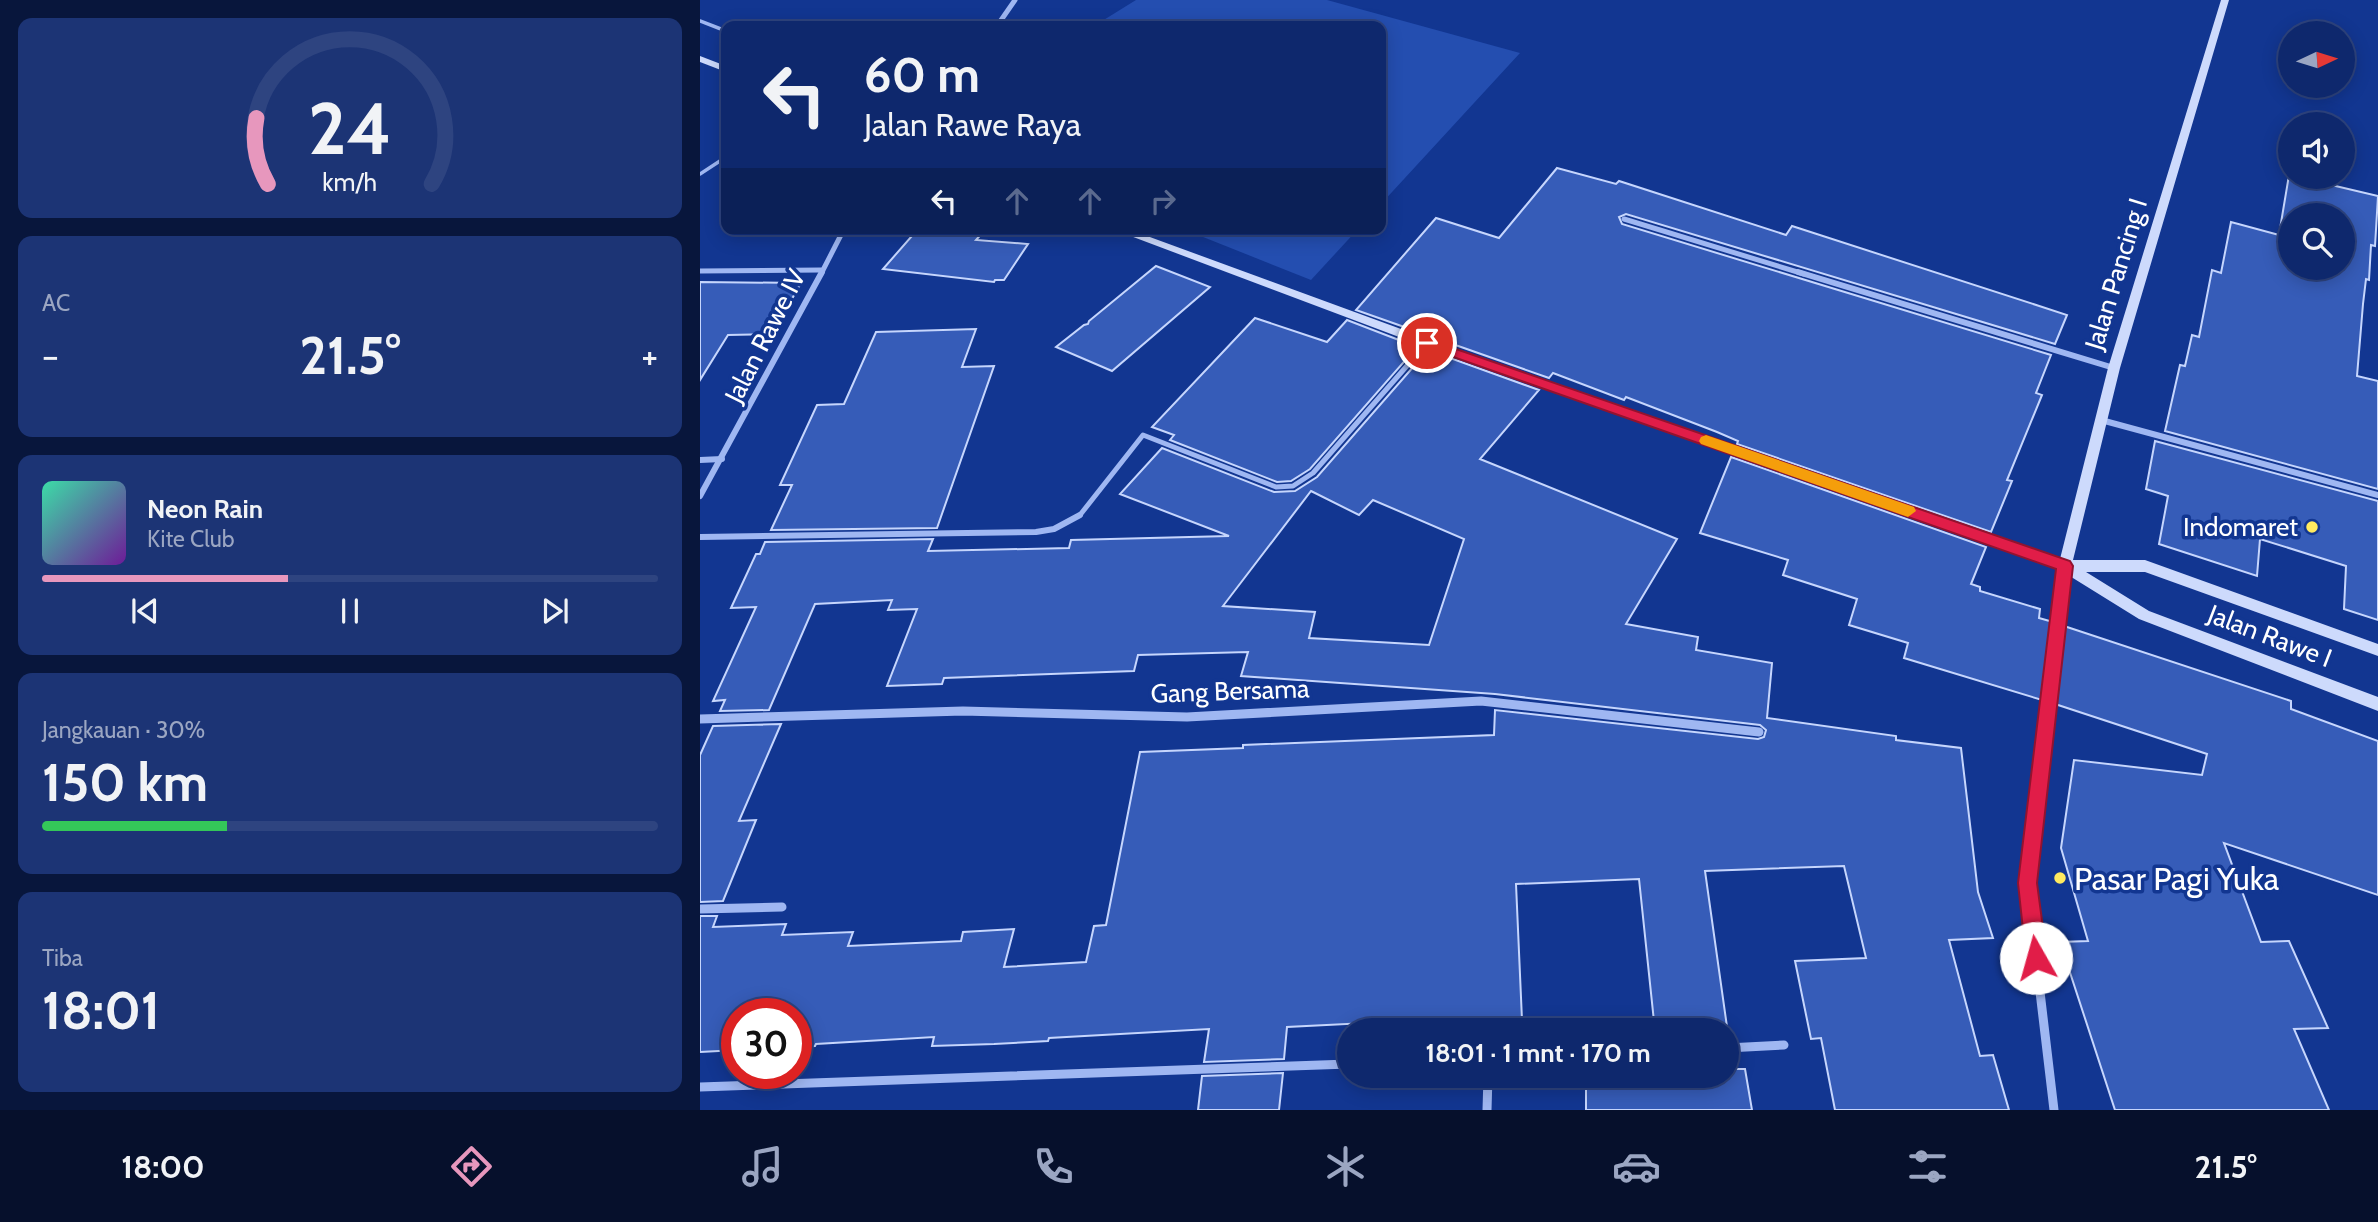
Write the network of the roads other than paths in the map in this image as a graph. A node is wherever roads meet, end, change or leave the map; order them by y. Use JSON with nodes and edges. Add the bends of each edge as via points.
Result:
{"nodes":[{"id":1,"x":1016,"y":0,"type":"edge"},
{"id":2,"x":2225,"y":0,"type":"edge"},
{"id":3,"x":700,"y":21,"type":"edge"},
{"id":4,"x":1001,"y":21,"type":"edge"},
{"id":5,"x":721,"y":29,"type":"edge"},
{"id":6,"x":700,"y":59,"type":"edge"},
{"id":7,"x":721,"y":67,"type":"edge"},
{"id":8,"x":721,"y":160,"type":"edge"},
{"id":9,"x":700,"y":174,"type":"edge"},
{"id":10,"x":1624,"y":219,"type":"dead end"},
{"id":11,"x":841,"y":235,"type":"edge"},
{"id":12,"x":1133,"y":235,"type":"edge"},
{"id":13,"x":821,"y":270,"type":"junction"},
{"id":14,"x":700,"y":271,"type":"edge"},
{"id":15,"x":1427,"y":343,"type":"junction"},
{"id":16,"x":2114,"y":368,"type":"junction"},
{"id":17,"x":2101,"y":420,"type":"junction"},
{"id":18,"x":722,"y":459,"type":"junction"},
{"id":19,"x":700,"y":460,"type":"edge"},
{"id":20,"x":2378,"y":495,"type":"edge"},
{"id":21,"x":700,"y":496,"type":"edge"},
{"id":22,"x":1080,"y":515,"type":"joint"},
{"id":23,"x":700,"y":537,"type":"edge"},
{"id":24,"x":2065,"y":566,"type":"junction"},
{"id":25,"x":2378,"y":650,"type":"edge"},
{"id":26,"x":2378,"y":704,"type":"edge"},
{"id":27,"x":700,"y":719,"type":"edge"},
{"id":28,"x":1759,"y":732,"type":"dead end"},
{"id":29,"x":782,"y":907,"type":"dead end"},
{"id":30,"x":700,"y":909,"type":"edge"},
{"id":31,"x":1784,"y":1045,"type":"dead end"},
{"id":32,"x":1739,"y":1047,"type":"edge"},
{"id":33,"x":1337,"y":1064,"type":"edge"},
{"id":34,"x":700,"y":1087,"type":"edge"},
{"id":35,"x":1488,"y":1088,"type":"edge"},
{"id":36,"x":1487,"y":1110,"type":"edge"},
{"id":37,"x":2054,"y":1110,"type":"edge"}],
"edges":[{"from":1,"to":4,"type":"street"},
{"from":2,"to":16,"type":"main road","name":"Jalan Pancing I"},
{"from":3,"to":5,"type":"lane"},
{"from":6,"to":7,"type":"main road"},
{"from":8,"to":9,"type":"lane"},
{"from":10,"to":16,"type":"street"},
{"from":11,"to":13,"type":"street","name":"Jalan Rawe IV"},
{"from":12,"to":15,"type":"main road"},
{"from":13,"to":14,"type":"street"},
{"from":13,"to":18,"type":"street","name":"Jalan Rawe IV"},
{"from":15,"to":22,"type":"lane","via":[[1313,473],[1293,486],[1276,487],[1253,480],[1143,435]]},
{"from":15,"to":24,"type":"main road"},
{"from":16,"to":17,"type":"main road","name":"Jalan Pancing I"},
{"from":17,"to":20,"type":"street"},
{"from":17,"to":24,"type":"main road","name":"Jalan Pancing I"},
{"from":18,"to":19,"type":"street"},
{"from":18,"to":21,"type":"street","name":"Jalan Rawe IV"},
{"from":22,"to":23,"type":"street","via":[[1054,529],[1036,532]]},
{"from":24,"to":25,"type":"main road","name":"Jalan Rawe I","via":[[2145,566]]},
{"from":24,"to":26,"type":"main road","name":"Jalan Rawe I","via":[[2144,615]]},
{"from":24,"to":37,"type":"street","via":[[2027,883]]},
{"from":27,"to":28,"type":"street","name":"Gang Bersama","via":[[963,710],[1188,717],[1482,701]]},
{"from":29,"to":30,"type":"street"},
{"from":31,"to":32,"type":"street"},
{"from":33,"to":34,"type":"street"},
{"from":35,"to":36,"type":"street"}]}
